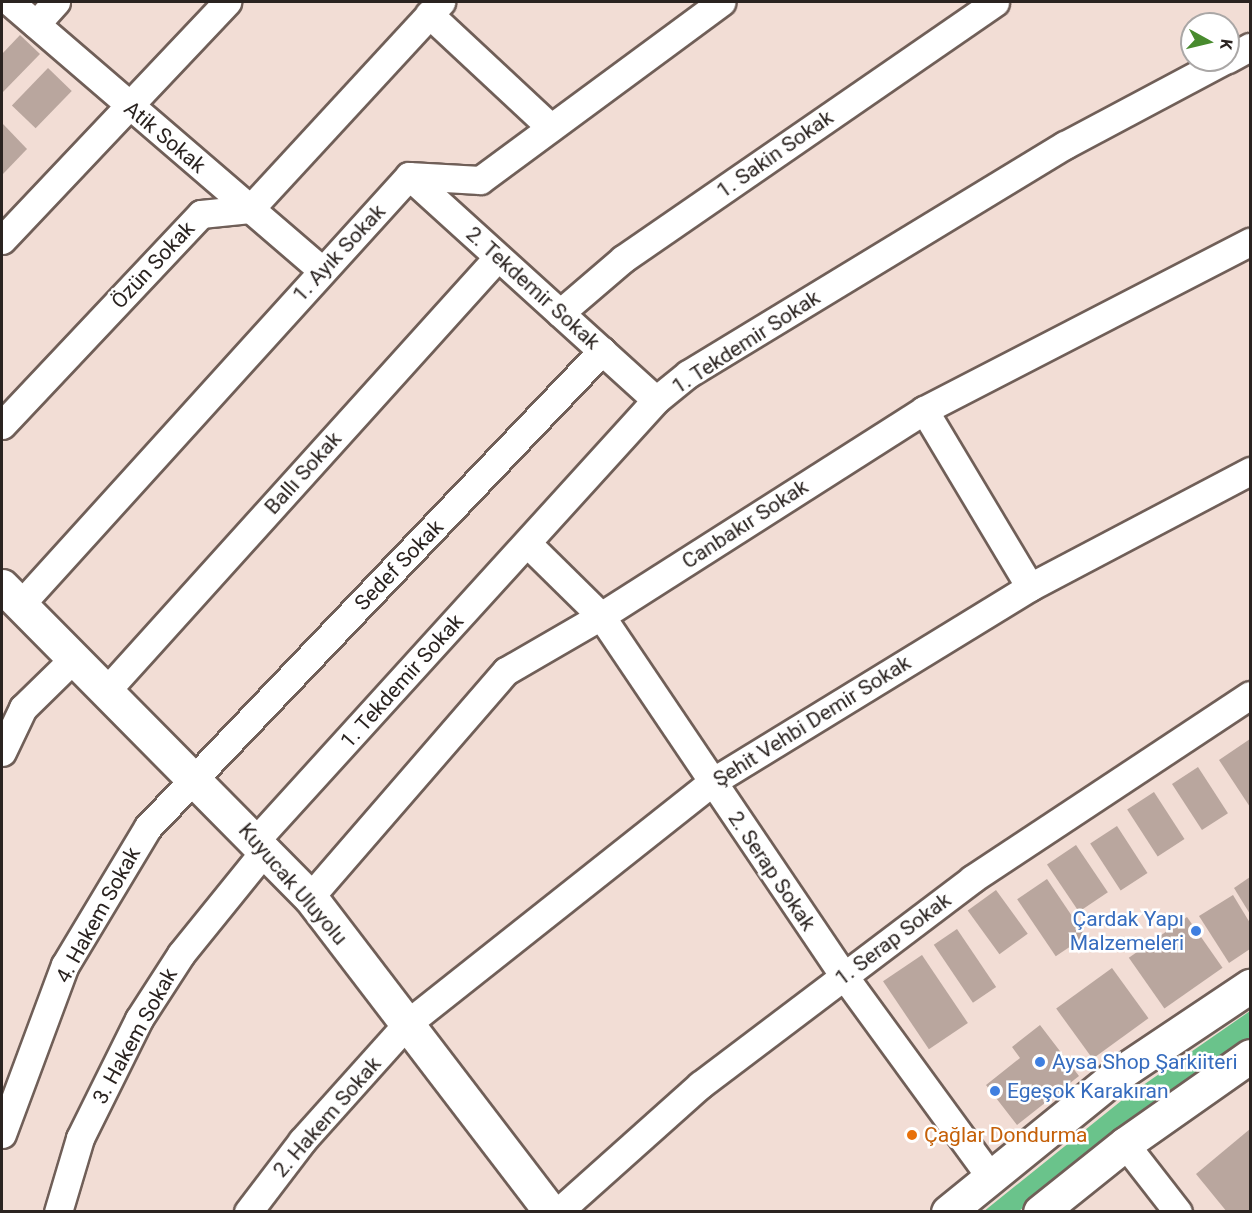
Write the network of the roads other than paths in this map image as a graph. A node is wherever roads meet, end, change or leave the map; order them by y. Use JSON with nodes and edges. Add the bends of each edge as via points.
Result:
{"nodes":[{"id":1,"x":10,"y":2,"type":"edge"},
{"id":2,"x":56,"y":2,"type":"edge"},
{"id":3,"x":227,"y":2,"type":"edge"},
{"id":4,"x":721,"y":2,"type":"edge"},
{"id":5,"x":995,"y":2,"type":"edge"},
{"id":6,"x":435,"y":8,"type":"edge"},
{"id":7,"x":36,"y":24,"type":"junction"},
{"id":8,"x":1203,"y":72,"type":"edge"},
{"id":9,"x":128,"y":106,"type":"junction"},
{"id":10,"x":550,"y":127,"type":"junction"},
{"id":11,"x":409,"y":176,"type":"junction"},
{"id":12,"x":250,"y":209,"type":"junction"},
{"id":13,"x":2,"y":240,"type":"edge"},
{"id":14,"x":1249,"y":247,"type":"edge"},
{"id":15,"x":498,"y":257,"type":"junction"},
{"id":16,"x":322,"y":270,"type":"junction"},
{"id":17,"x":560,"y":313,"type":"junction"},
{"id":18,"x":602,"y":351,"type":"junction"},
{"id":19,"x":656,"y":400,"type":"junction"},
{"id":20,"x":924,"y":410,"type":"junction"},
{"id":21,"x":2,"y":425,"type":"edge"},
{"id":22,"x":1251,"y":471,"type":"edge"},
{"id":23,"x":527,"y":543,"type":"junction"},
{"id":24,"x":1030,"y":587,"type":"junction"},
{"id":25,"x":11,"y":596,"type":"edge"},
{"id":26,"x":601,"y":616,"type":"junction"},
{"id":27,"x":74,"y":658,"type":"junction"},
{"id":28,"x":107,"y":690,"type":"junction"},
{"id":29,"x":1251,"y":695,"type":"edge"},
{"id":30,"x":2,"y":752,"type":"edge"},
{"id":31,"x":195,"y":779,"type":"junction"},
{"id":32,"x":712,"y":782,"type":"junction"},
{"id":33,"x":261,"y":844,"type":"junction"},
{"id":34,"x":310,"y":897,"type":"junction"},
{"id":35,"x":844,"y":976,"type":"junction"},
{"id":36,"x":1251,"y":986,"type":"edge"},
{"id":37,"x":408,"y":1023,"type":"junction"},
{"id":38,"x":1251,"y":1056,"type":"edge"},
{"id":39,"x":2,"y":1134,"type":"edge"},
{"id":40,"x":1125,"y":1144,"type":"junction"},
{"id":41,"x":989,"y":1175,"type":"junction"},
{"id":42,"x":58,"y":1212,"type":"edge"},
{"id":43,"x":248,"y":1212,"type":"edge"},
{"id":44,"x":551,"y":1212,"type":"edge"},
{"id":45,"x":558,"y":1212,"type":"edge"},
{"id":46,"x":948,"y":1212,"type":"edge"},
{"id":47,"x":1040,"y":1212,"type":"edge"},
{"id":48,"x":1178,"y":1212,"type":"edge"}],
"edges":[{"from":1,"to":7,"type":"street","name":"Atik Sokak"},
{"from":2,"to":7,"type":"street"},
{"from":3,"to":9,"type":"street"},
{"from":4,"to":10,"type":"street"},
{"from":5,"to":17,"type":"street","name":"1. Sakin Sokak","via":[[623,259]]},
{"from":6,"to":10,"type":"street"},
{"from":6,"to":12,"type":"street"},
{"from":7,"to":9,"type":"street","name":"Atik Sokak"},
{"from":8,"to":19,"type":"street","name":"1. Tekdemir Sokak","via":[[1065,145],[688,374]]},
{"from":9,"to":12,"type":"street","name":"Atik Sokak"},
{"from":9,"to":13,"type":"street"},
{"from":10,"to":11,"type":"street","via":[[480,180]]},
{"from":11,"to":15,"type":"street","name":"2. Tekdemir Sokak"},
{"from":11,"to":16,"type":"street","name":"1. Ayık Sokak"},
{"from":12,"to":16,"type":"street","name":"Atik Sokak"},
{"from":12,"to":21,"type":"street","name":"Özün Sokak","via":[[201,214]]},
{"from":14,"to":20,"type":"street","name":"Canbakır Sokak"},
{"from":15,"to":17,"type":"street","name":"2. Tekdemir Sokak"},
{"from":15,"to":28,"type":"street","name":"Ballı Sokak"},
{"from":16,"to":25,"type":"street","name":"1. Ayık Sokak"},
{"from":17,"to":18,"type":"street","name":"2. Tekdemir Sokak"},
{"from":18,"to":19,"type":"street","name":"2. Tekdemir Sokak"},
{"from":18,"to":31,"type":"street","name":"Sedef Sokak"},
{"from":19,"to":23,"type":"street","name":"1. Tekdemir Sokak"},
{"from":20,"to":24,"type":"street"},
{"from":20,"to":26,"type":"street","name":"Canbakır Sokak"},
{"from":22,"to":24,"type":"street","name":"Şehit Vehbi Demir Sokak"},
{"from":23,"to":26,"type":"street","name":"2. Serap Sokak"},
{"from":23,"to":33,"type":"street","name":"1. Tekdemir Sokak"},
{"from":24,"to":32,"type":"street","name":"Şehit Vehbi Demir Sokak"},
{"from":25,"to":27,"type":"street","name":"Kuyucak Uluyolu"},
{"from":26,"to":32,"type":"street","name":"2. Serap Sokak"},
{"from":26,"to":34,"type":"street","name":"Canbakır Sokak","via":[[506,671]]},
{"from":27,"to":28,"type":"street","name":"Kuyucak Uluyolu"},
{"from":27,"to":30,"type":"street","via":[[23,708]]},
{"from":28,"to":31,"type":"street","name":"Kuyucak Uluyolu"},
{"from":29,"to":35,"type":"street","name":"1. Serap Sokak","via":[[972,879]]},
{"from":31,"to":33,"type":"street","name":"Kuyucak Uluyolu"},
{"from":31,"to":39,"type":"street","name":"4. Hakem Sokak","via":[[148,827],[65,965]]},
{"from":32,"to":35,"type":"street","name":"2. Serap Sokak"},
{"from":32,"to":37,"type":"street","name":"Şehit Vehbi Demir Sokak"},
{"from":33,"to":34,"type":"street","name":"Kuyucak Uluyolu"},
{"from":33,"to":42,"type":"street","name":"3. Hakem Sokak","via":[[181,954],[140,1019],[80,1138]]},
{"from":34,"to":37,"type":"street","name":"Kuyucak Uluyolu"},
{"from":35,"to":41,"type":"street","name":"2. Serap Sokak"},
{"from":35,"to":45,"type":"street","name":"1. Serap Sokak","via":[[700,1085]]},
{"from":36,"to":41,"type":"street","via":[[1114,1077]]},
{"from":37,"to":43,"type":"street","name":"2. Hakem Sokak","via":[[302,1141]]},
{"from":37,"to":44,"type":"street","name":"Kuyucak Uluyolu"},
{"from":38,"to":40,"type":"street"},
{"from":40,"to":47,"type":"street"},
{"from":40,"to":48,"type":"street"},
{"from":41,"to":46,"type":"street"}]}
